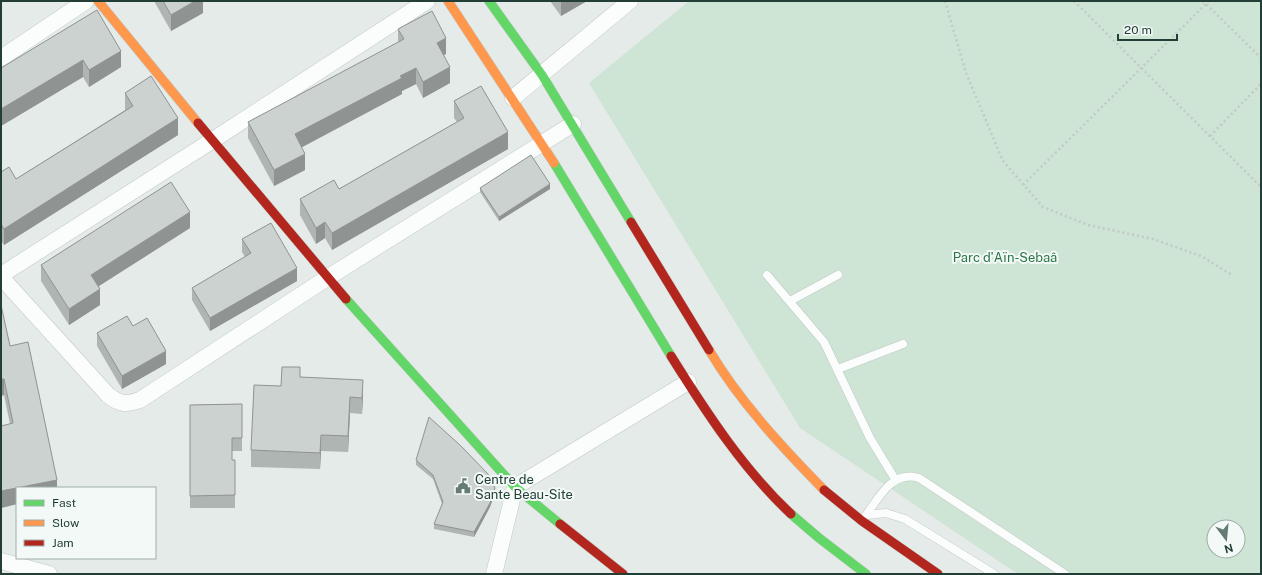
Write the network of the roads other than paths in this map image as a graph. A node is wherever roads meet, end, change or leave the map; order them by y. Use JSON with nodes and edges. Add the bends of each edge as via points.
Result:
{"nodes":[{"id":1,"x":86,"y":1,"type":"edge"},
{"id":2,"x":98,"y":1,"type":"edge"},
{"id":3,"x":427,"y":1,"type":"edge"},
{"id":4,"x":448,"y":1,"type":"edge"},
{"id":5,"x":489,"y":1,"type":"edge"},
{"id":6,"x":630,"y":1,"type":"edge"},
{"id":7,"x":1,"y":58,"type":"edge"},
{"id":8,"x":542,"y":75,"type":"junction"},
{"id":9,"x":513,"y":98,"type":"junction"},
{"id":10,"x":572,"y":124,"type":"junction"},
{"id":11,"x":213,"y":140,"type":"junction"},
{"id":12,"x":543,"y":142,"type":"junction"},
{"id":13,"x":838,"y":274,"type":"dead end"},
{"id":14,"x":767,"y":275,"type":"dead end"},
{"id":15,"x":1,"y":276,"type":"edge"},
{"id":16,"x":326,"y":278,"type":"junction"},
{"id":17,"x":790,"y":301,"type":"junction"},
{"id":18,"x":902,"y":344,"type":"dead end"},
{"id":19,"x":838,"y":369,"type":"junction"},
{"id":20,"x":688,"y":382,"type":"junction"},
{"id":21,"x":895,"y":479,"type":"junction"},
{"id":22,"x":515,"y":487,"type":"junction"},
{"id":23,"x":864,"y":518,"type":"junction"},
{"id":24,"x":1,"y":561,"type":"edge"},
{"id":25,"x":49,"y":574,"type":"edge"},
{"id":26,"x":494,"y":574,"type":"edge"},
{"id":27,"x":622,"y":574,"type":"edge"},
{"id":28,"x":866,"y":574,"type":"edge"},
{"id":29,"x":938,"y":574,"type":"edge"},
{"id":30,"x":994,"y":574,"type":"edge"},
{"id":31,"x":1065,"y":574,"type":"edge"}],
"edges":[{"from":1,"to":7,"type":"street"},
{"from":2,"to":11,"type":"street"},
{"from":3,"to":11,"type":"street"},
{"from":4,"to":9,"type":"street"},
{"from":5,"to":8,"type":"street"},
{"from":6,"to":8,"type":"street"},
{"from":8,"to":9,"type":"street"},
{"from":8,"to":10,"type":"street"},
{"from":9,"to":12,"type":"street"},
{"from":10,"to":12,"type":"street"},
{"from":10,"to":23,"type":"street","via":[[720,369],[782,447],[830,496]]},
{"from":11,"to":15,"type":"street"},
{"from":11,"to":16,"type":"street"},
{"from":12,"to":16,"type":"street"},
{"from":12,"to":20,"type":"street"},
{"from":13,"to":17,"type":"lane"},
{"from":14,"to":17,"type":"lane"},
{"from":15,"to":16,"type":"street","via":[[108,395],[117,402],[127,404],[140,400]]},
{"from":16,"to":22,"type":"street"},
{"from":17,"to":19,"type":"lane","via":[[824,342]]},
{"from":18,"to":19,"type":"lane"},
{"from":19,"to":21,"type":"lane","via":[[870,438]]},
{"from":20,"to":22,"type":"street"},
{"from":20,"to":28,"type":"street","via":[[775,498],[805,527]]},
{"from":21,"to":23,"type":"lane"},
{"from":21,"to":31,"type":"lane","via":[[911,475],[919,478]]},
{"from":22,"to":26,"type":"street"},
{"from":22,"to":27,"type":"street"},
{"from":23,"to":29,"type":"street"},
{"from":23,"to":30,"type":"lane","via":[[886,513],[905,519]]},
{"from":24,"to":25,"type":"street"}]}
